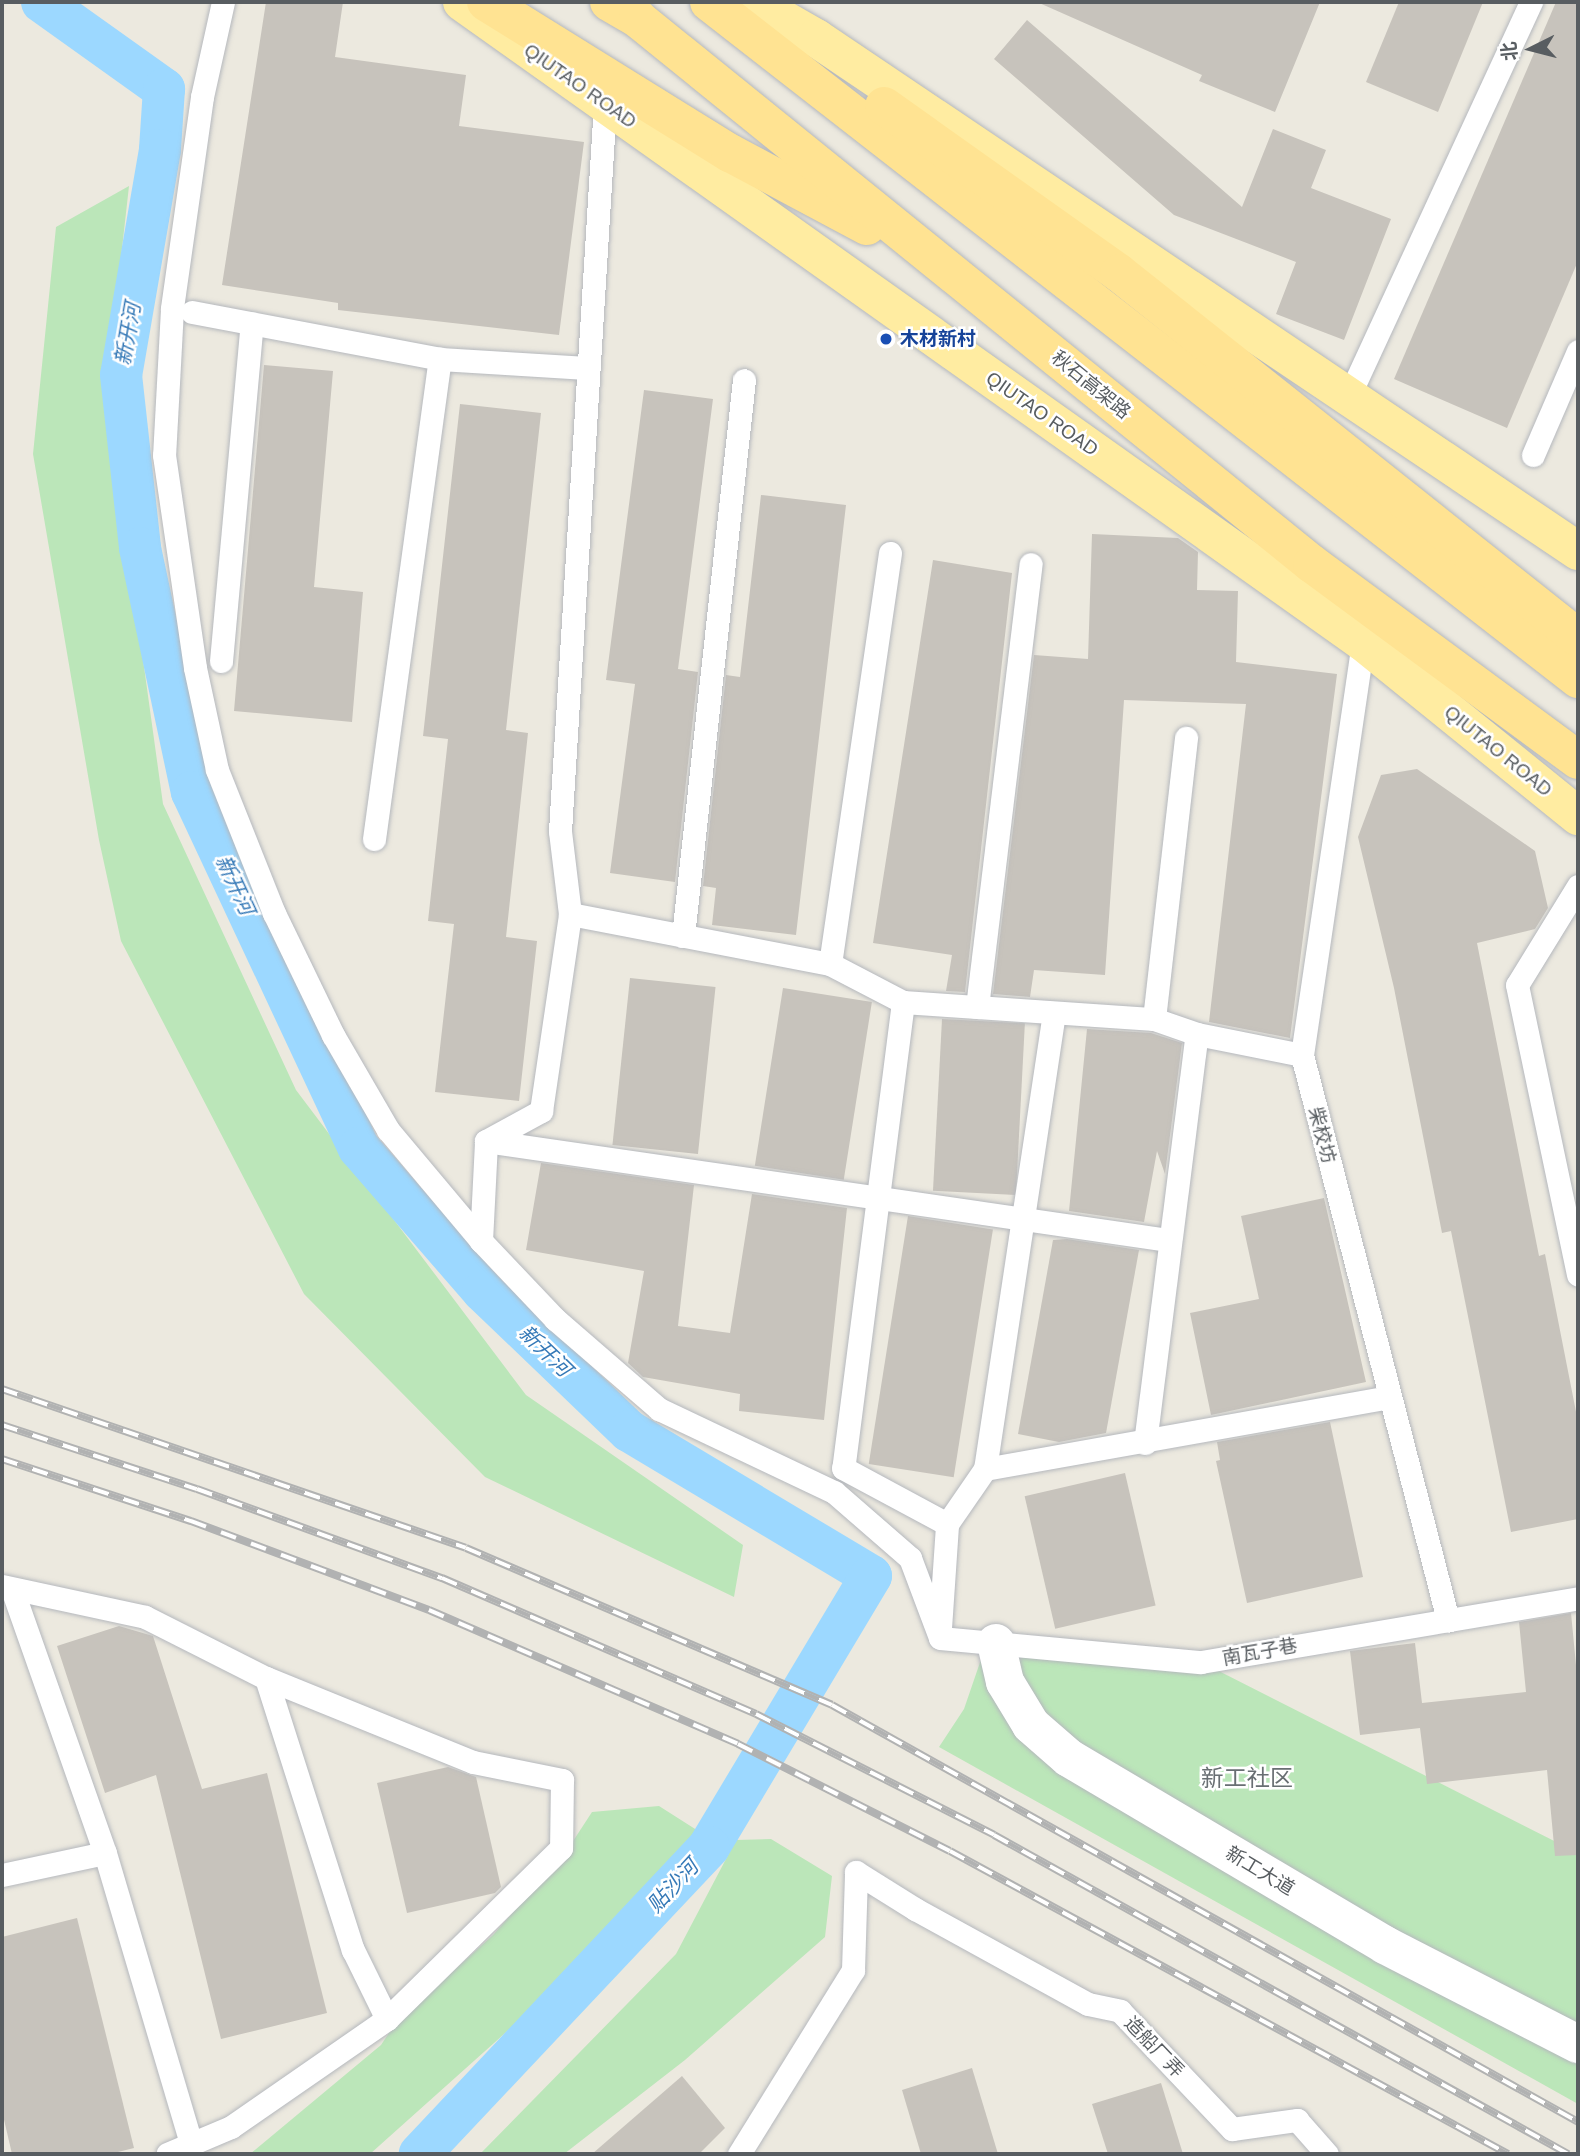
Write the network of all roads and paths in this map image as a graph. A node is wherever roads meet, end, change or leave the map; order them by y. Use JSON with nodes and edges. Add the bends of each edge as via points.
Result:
{"nodes":[{"id":1,"x":223,"y":2,"type":"edge"},
{"id":2,"x":462,"y":2,"type":"edge"},
{"id":3,"x":486,"y":2,"type":"edge"},
{"id":4,"x":609,"y":2,"type":"edge"},
{"id":5,"x":709,"y":2,"type":"edge"},
{"id":6,"x":737,"y":2,"type":"edge"},
{"id":7,"x":753,"y":2,"type":"edge"},
{"id":8,"x":1531,"y":2,"type":"edge"},
{"id":9,"x":605,"y":104,"type":"junction"},
{"id":10,"x":949,"y":269,"type":"junction"},
{"id":11,"x":192,"y":312,"type":"dead end"},
{"id":12,"x":252,"y":323,"type":"junction"},
{"id":13,"x":1578,"y":351,"type":"edge"},
{"id":14,"x":440,"y":359,"type":"junction"},
{"id":15,"x":587,"y":369,"type":"junction"},
{"id":16,"x":744,"y":380,"type":"dead end"},
{"id":17,"x":1348,"y":398,"type":"junction"},
{"id":18,"x":1533,"y":455,"type":"dead end"},
{"id":19,"x":1578,"y":551,"type":"edge"},
{"id":20,"x":890,"y":553,"type":"dead end"},
{"id":21,"x":1031,"y":564,"type":"dead end"},
{"id":22,"x":1578,"y":638,"type":"edge"},
{"id":23,"x":1363,"y":642,"type":"junction"},
{"id":24,"x":221,"y":661,"type":"dead end"},
{"id":25,"x":1578,"y":679,"type":"edge"},
{"id":26,"x":1186,"y":738,"type":"dead end"},
{"id":27,"x":1578,"y":760,"type":"edge"},
{"id":28,"x":1578,"y":816,"type":"edge"},
{"id":29,"x":374,"y":839,"type":"dead end"},
{"id":30,"x":1578,"y":886,"type":"edge"},
{"id":31,"x":570,"y":914,"type":"junction"},
{"id":32,"x":683,"y":936,"type":"junction"},
{"id":33,"x":830,"y":964,"type":"junction"},
{"id":34,"x":903,"y":1002,"type":"junction"},
{"id":35,"x":977,"y":1007,"type":"junction"},
{"id":36,"x":1055,"y":1013,"type":"junction"},
{"id":37,"x":1154,"y":1019,"type":"junction"},
{"id":38,"x":1197,"y":1034,"type":"junction"},
{"id":39,"x":1302,"y":1055,"type":"junction"},
{"id":40,"x":486,"y":1141,"type":"junction"},
{"id":41,"x":878,"y":1198,"type":"junction"},
{"id":42,"x":1023,"y":1219,"type":"junction"},
{"id":43,"x":1169,"y":1240,"type":"junction"},
{"id":44,"x":481,"y":1241,"type":"junction"},
{"id":45,"x":1578,"y":1276,"type":"edge"},
{"id":46,"x":1389,"y":1397,"type":"junction"},
{"id":47,"x":1145,"y":1443,"type":"junction"},
{"id":48,"x":985,"y":1469,"type":"junction"},
{"id":49,"x":947,"y":1524,"type":"junction"},
{"id":50,"x":7,"y":1587,"type":"edge"},
{"id":51,"x":1578,"y":1598,"type":"edge"},
{"id":52,"x":1448,"y":1620,"type":"junction"},
{"id":53,"x":940,"y":1638,"type":"junction"},
{"id":54,"x":996,"y":1643,"type":"junction"},
{"id":55,"x":266,"y":1678,"type":"junction"},
{"id":56,"x":105,"y":1853,"type":"junction"},
{"id":57,"x":2,"y":1875,"type":"edge"},
{"id":58,"x":387,"y":2020,"type":"junction"},
{"id":59,"x":1578,"y":2044,"type":"edge"},
{"id":60,"x":191,"y":2144,"type":"junction"},
{"id":61,"x":167,"y":2154,"type":"edge"},
{"id":62,"x":739,"y":2154,"type":"edge"},
{"id":63,"x":1327,"y":2154,"type":"edge"}],
"edges":[{"from":1,"to":44,"type":"lane","via":[[202,97],[173,309],[164,455],[195,668],[217,770],[274,913],[333,1035],[388,1130]]},
{"from":2,"to":9,"type":"main road","name":"QIUTAO ROAD"},
{"from":3,"to":10,"type":"highway","via":[[730,153]]},
{"from":4,"to":10,"type":"highway","name":"秋石高架路","via":[[638,19]]},
{"from":5,"to":25,"type":"highway"},
{"from":6,"to":22,"type":"highway","via":[[1119,273]]},
{"from":7,"to":17,"type":"main road","via":[[816,38]]},
{"from":8,"to":17,"type":"lane"},
{"from":9,"to":15,"type":"lane"},
{"from":9,"to":23,"type":"main road","name":"QIUTAO ROAD"},
{"from":10,"to":27,"type":"highway","name":"秋石高架路","via":[[1311,564]]},
{"from":11,"to":12,"type":"lane"},
{"from":12,"to":14,"type":"lane"},
{"from":12,"to":24,"type":"lane"},
{"from":13,"to":18,"type":"lane"},
{"from":14,"to":15,"type":"lane"},
{"from":14,"to":29,"type":"lane"},
{"from":15,"to":31,"type":"lane","via":[[560,831]]},
{"from":16,"to":32,"type":"lane"},
{"from":17,"to":19,"type":"main road"},
{"from":20,"to":33,"type":"lane"},
{"from":21,"to":35,"type":"lane"},
{"from":23,"to":28,"type":"main road","name":"QIUTAO ROAD"},
{"from":23,"to":39,"type":"lane","name":"柴校坊"},
{"from":26,"to":37,"type":"lane"},
{"from":30,"to":45,"type":"lane","via":[[1517,985]]},
{"from":31,"to":32,"type":"lane"},
{"from":31,"to":40,"type":"lane","via":[[541,1111]]},
{"from":32,"to":33,"type":"lane"},
{"from":33,"to":34,"type":"lane"},
{"from":34,"to":35,"type":"lane"},
{"from":34,"to":41,"type":"lane"},
{"from":35,"to":36,"type":"lane"},
{"from":36,"to":37,"type":"lane"},
{"from":36,"to":42,"type":"lane"},
{"from":37,"to":38,"type":"lane"},
{"from":38,"to":39,"type":"lane"},
{"from":38,"to":43,"type":"lane"},
{"from":39,"to":46,"type":"lane","name":"柴校坊"},
{"from":40,"to":41,"type":"lane"},
{"from":40,"to":44,"type":"lane"},
{"from":41,"to":42,"type":"lane"},
{"from":41,"to":49,"type":"lane","via":[[843,1468]]},
{"from":42,"to":43,"type":"lane"},
{"from":42,"to":48,"type":"lane"},
{"from":43,"to":47,"type":"lane"},
{"from":44,"to":53,"type":"lane","via":[[555,1319],[659,1409],[834,1492],[909,1558]]},
{"from":46,"to":47,"type":"lane"},
{"from":46,"to":52,"type":"lane","name":"柴校坊"},
{"from":47,"to":48,"type":"lane"},
{"from":48,"to":49,"type":"lane"},
{"from":49,"to":53,"type":"lane"},
{"from":50,"to":55,"type":"lane","via":[[145,1618]]},
{"from":50,"to":56,"type":"lane"},
{"from":51,"to":52,"type":"lane","name":"南瓦子巷"},
{"from":52,"to":54,"type":"lane","name":"南瓦子巷","via":[[1201,1662]]},
{"from":53,"to":54,"type":"lane","name":"南瓦子巷"},
{"from":54,"to":59,"type":"street","name":"新工大道","via":[[1005,1682],[1031,1725],[1069,1758],[1385,1945]]},
{"from":55,"to":58,"type":"lane","via":[[353,1950]]},
{"from":55,"to":58,"type":"lane","via":[[472,1762],[562,1780],[561,1848]]},
{"from":56,"to":57,"type":"lane"},
{"from":56,"to":60,"type":"lane"},
{"from":58,"to":60,"type":"lane","via":[[231,2127]]},
{"from":60,"to":61,"type":"lane"},
{"from":62,"to":63,"type":"lane","name":"造船厂弄","via":[[853,1970],[856,1872],[1088,2004],[1120,2011],[1232,2129],[1297,2120]]}]}
